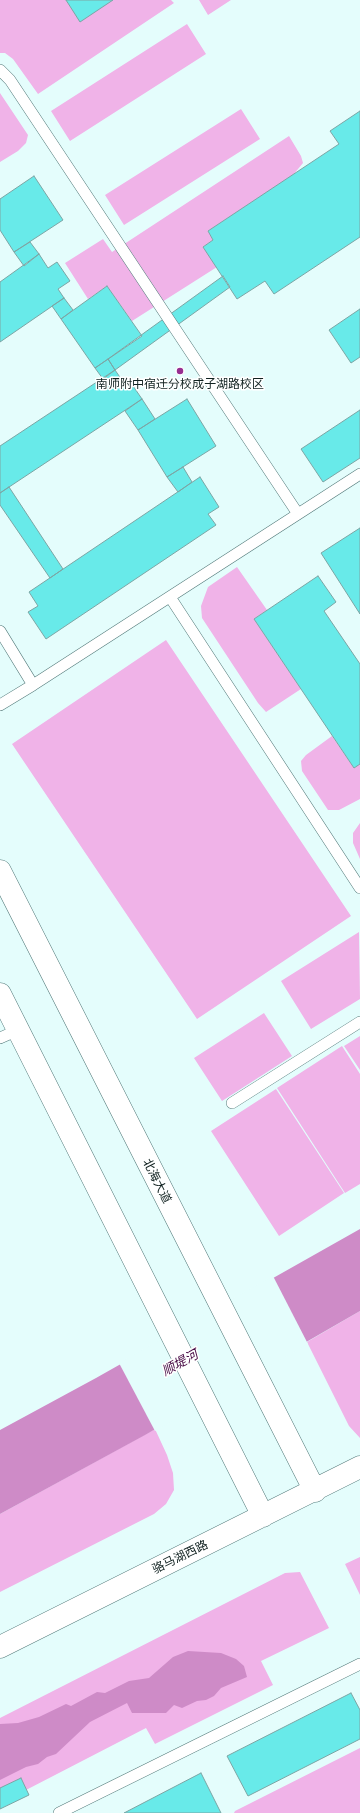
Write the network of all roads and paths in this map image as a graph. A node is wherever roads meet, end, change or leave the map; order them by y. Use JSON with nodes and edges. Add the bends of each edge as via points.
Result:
{"nodes":[{"id":1,"x":0,"y":70,"type":"edge"},
{"id":2,"x":360,"y":474,"type":"edge"},
{"id":3,"x":298,"y":514,"type":"junction"},
{"id":4,"x":170,"y":597,"type":"junction"},
{"id":5,"x":0,"y":631,"type":"edge"},
{"id":6,"x":33,"y":685,"type":"junction"},
{"id":7,"x":0,"y":705,"type":"edge"},
{"id":8,"x":0,"y":871,"type":"edge"},
{"id":9,"x":360,"y":888,"type":"edge"},
{"id":10,"x":0,"y":994,"type":"edge"},
{"id":11,"x":360,"y":1022,"type":"edge"},
{"id":12,"x":9,"y":1034,"type":"edge"},
{"id":13,"x":232,"y":1103,"type":"dead end"},
{"id":14,"x":360,"y":1468,"type":"edge"},
{"id":15,"x":315,"y":1491,"type":"junction"},
{"id":16,"x":263,"y":1516,"type":"junction"},
{"id":17,"x":0,"y":1647,"type":"edge"},
{"id":18,"x":360,"y":1664,"type":"edge"},
{"id":19,"x":59,"y":1813,"type":"edge"}],
"edges":[{"from":1,"to":3,"type":"lane","via":[[10,80]]},
{"from":2,"to":3,"type":"lane"},
{"from":3,"to":4,"type":"lane"},
{"from":4,"to":6,"type":"lane"},
{"from":4,"to":9,"type":"lane"},
{"from":5,"to":6,"type":"lane"},
{"from":6,"to":7,"type":"lane"},
{"from":8,"to":15,"type":"street","name":"北海大道"},
{"from":10,"to":12,"type":"street"},
{"from":11,"to":13,"type":"lane"},
{"from":12,"to":16,"type":"street","via":[[160,1311]]},
{"from":14,"to":15,"type":"street","name":"骆马湖西路"},
{"from":15,"to":16,"type":"street","name":"骆马湖西路"},
{"from":16,"to":17,"type":"street","name":"骆马湖西路"},
{"from":18,"to":19,"type":"lane"}]}
